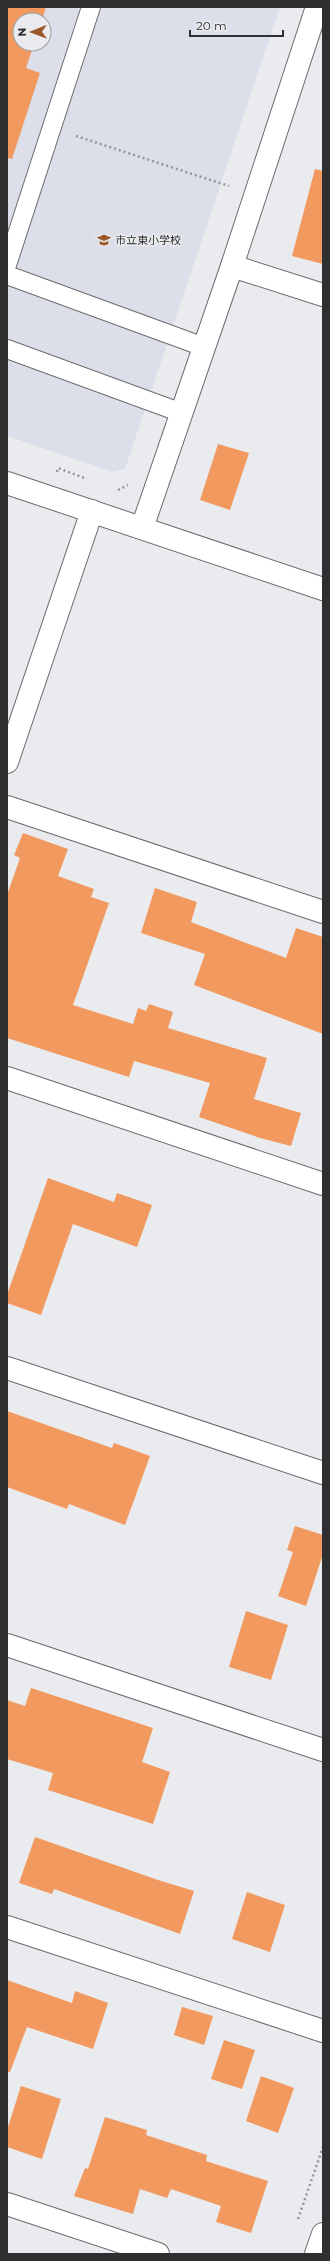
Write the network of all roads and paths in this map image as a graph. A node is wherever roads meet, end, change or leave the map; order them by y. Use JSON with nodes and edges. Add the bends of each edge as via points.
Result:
{"nodes":[{"id":1,"x":91,"y":7,"type":"edge"},
{"id":2,"x":317,"y":7,"type":"edge"},
{"id":3,"x":51,"y":128,"type":"junction"},
{"id":4,"x":233,"y":178,"type":"dead end"},
{"id":5,"x":230,"y":186,"type":"junction"},
{"id":6,"x":228,"y":193,"type":"dead end"},
{"id":7,"x":7,"y":265,"type":"edge"},
{"id":8,"x":232,"y":266,"type":"junction"},
{"id":9,"x":7,"y":275,"type":"edge"},
{"id":10,"x":323,"y":295,"type":"edge"},
{"id":11,"x":204,"y":347,"type":"junction"},
{"id":12,"x":7,"y":349,"type":"edge"},
{"id":13,"x":182,"y":413,"type":"junction"},
{"id":14,"x":131,"y":477,"type":"dead end"},
{"id":15,"x":92,"y":480,"type":"dead end"},
{"id":16,"x":7,"y":483,"type":"edge"},
{"id":17,"x":112,"y":488,"type":"dead end"},
{"id":18,"x":48,"y":497,"type":"junction"},
{"id":19,"x":92,"y":511,"type":"junction"},
{"id":20,"x":142,"y":528,"type":"junction"},
{"id":21,"x":323,"y":589,"type":"edge"},
{"id":22,"x":7,"y":762,"type":"edge"},
{"id":23,"x":7,"y":807,"type":"edge"},
{"id":24,"x":323,"y":912,"type":"edge"},
{"id":25,"x":7,"y":1078,"type":"edge"},
{"id":26,"x":323,"y":1184,"type":"edge"},
{"id":27,"x":7,"y":1368,"type":"edge"},
{"id":28,"x":323,"y":1473,"type":"edge"},
{"id":29,"x":7,"y":1645,"type":"edge"},
{"id":30,"x":323,"y":1750,"type":"edge"},
{"id":31,"x":7,"y":1927,"type":"edge"},
{"id":32,"x":323,"y":2031,"type":"edge"},
{"id":33,"x":323,"y":2147,"type":"edge"},
{"id":34,"x":7,"y":2204,"type":"edge"},
{"id":35,"x":296,"y":2225,"type":"dead end"},
{"id":36,"x":323,"y":2234,"type":"edge"},
{"id":37,"x":158,"y":2254,"type":"edge"},
{"id":38,"x":316,"y":2254,"type":"edge"}],
"edges":[{"from":1,"to":3,"type":"lane"},
{"from":2,"to":8,"type":"street"},
{"from":3,"to":5,"type":"path"},
{"from":3,"to":7,"type":"lane"},
{"from":4,"to":5,"type":"path"},
{"from":5,"to":6,"type":"path"},
{"from":8,"to":10,"type":"street"},
{"from":8,"to":11,"type":"street"},
{"from":9,"to":11,"type":"lane"},
{"from":11,"to":13,"type":"street"},
{"from":12,"to":13,"type":"lane"},
{"from":13,"to":20,"type":"street"},
{"from":14,"to":17,"type":"path","via":[[128,484],[119,490]]},
{"from":15,"to":18,"type":"path","via":[[58,468]]},
{"from":16,"to":18,"type":"street"},
{"from":18,"to":19,"type":"street"},
{"from":19,"to":20,"type":"street"},
{"from":19,"to":22,"type":"street"},
{"from":20,"to":21,"type":"street"},
{"from":23,"to":24,"type":"street"},
{"from":25,"to":26,"type":"street"},
{"from":27,"to":28,"type":"street"},
{"from":29,"to":30,"type":"street"},
{"from":31,"to":32,"type":"street"},
{"from":33,"to":35,"type":"path"},
{"from":34,"to":37,"type":"street"},
{"from":36,"to":38,"type":"street"}]}
